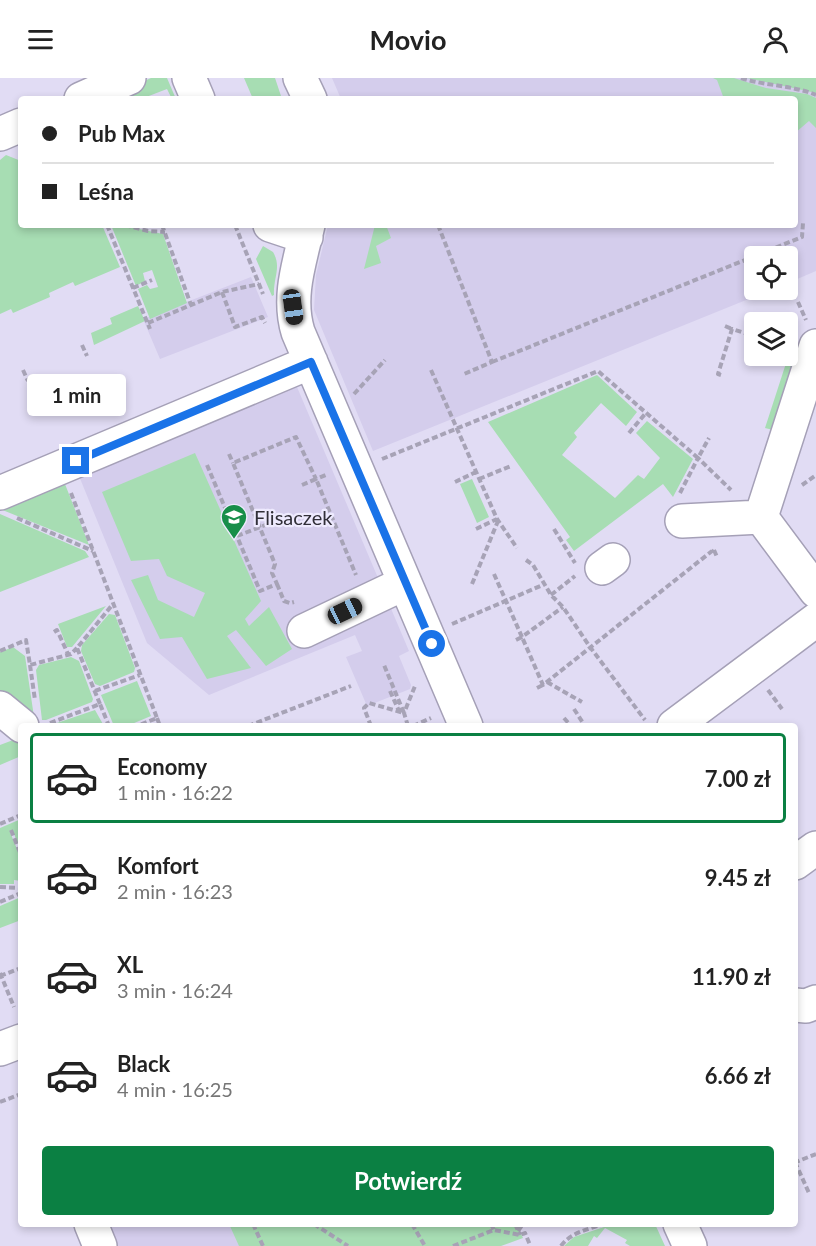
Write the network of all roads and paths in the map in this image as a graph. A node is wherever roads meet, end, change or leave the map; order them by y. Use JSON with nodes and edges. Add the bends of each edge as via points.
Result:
{"nodes":[{"id":1,"x":129,"y":78,"type":"edge"},
{"id":2,"x":189,"y":78,"type":"edge"},
{"id":3,"x":300,"y":78,"type":"edge"},
{"id":4,"x":741,"y":78,"type":"edge"},
{"id":5,"x":816,"y":95,"type":"edge"},
{"id":6,"x":88,"y":96,"type":"edge"},
{"id":7,"x":197,"y":96,"type":"edge"},
{"id":8,"x":309,"y":96,"type":"edge"},
{"id":9,"x":18,"y":126,"type":"edge"},
{"id":10,"x":0,"y":134,"type":"edge"},
{"id":11,"x":803,"y":223,"type":"dead end"},
{"id":12,"x":108,"y":228,"type":"edge"},
{"id":13,"x":133,"y":228,"type":"edge"},
{"id":14,"x":163,"y":228,"type":"edge"},
{"id":15,"x":236,"y":228,"type":"edge"},
{"id":16,"x":288,"y":228,"type":"edge"},
{"id":17,"x":439,"y":228,"type":"edge"},
{"id":18,"x":307,"y":231,"type":"edge"},
{"id":19,"x":165,"y":232,"type":"junction"},
{"id":20,"x":152,"y":280,"type":"dead end"},
{"id":21,"x":259,"y":284,"type":"junction"},
{"id":22,"x":133,"y":288,"type":"junction"},
{"id":23,"x":222,"y":292,"type":"junction"},
{"id":24,"x":267,"y":303,"type":"dead end"},
{"id":25,"x":191,"y":305,"type":"junction"},
{"id":26,"x":148,"y":323,"type":"junction"},
{"id":27,"x":266,"y":326,"type":"dead end"},
{"id":28,"x":725,"y":326,"type":"dead end"},
{"id":29,"x":150,"y":329,"type":"dead end"},
{"id":30,"x":732,"y":329,"type":"junction"},
{"id":31,"x":744,"y":333,"type":"edge"},
{"id":32,"x":82,"y":345,"type":"dead end"},
{"id":33,"x":816,"y":346,"type":"edge"},
{"id":34,"x":87,"y":356,"type":"dead end"},
{"id":35,"x":386,"y":360,"type":"dead end"},
{"id":36,"x":311,"y":362,"type":"junction"},
{"id":37,"x":492,"y":362,"type":"junction"},
{"id":38,"x":23,"y":370,"type":"dead end"},
{"id":39,"x":431,"y":370,"type":"dead end"},
{"id":40,"x":464,"y":374,"type":"dead end"},
{"id":41,"x":721,"y":375,"type":"dead end"},
{"id":42,"x":366,"y":380,"type":"dead end"},
{"id":43,"x":28,"y":381,"type":"dead end"},
{"id":44,"x":645,"y":414,"type":"junction"},
{"id":45,"x":456,"y":428,"type":"junction"},
{"id":46,"x":629,"y":433,"type":"dead end"},
{"id":47,"x":709,"y":438,"type":"dead end"},
{"id":48,"x":229,"y":454,"type":"dead end"},
{"id":49,"x":696,"y":461,"type":"dead end"},
{"id":50,"x":373,"y":462,"type":"dead end"},
{"id":51,"x":233,"y":463,"type":"junction"},
{"id":52,"x":207,"y":465,"type":"dead end"},
{"id":53,"x":511,"y":466,"type":"dead end"},
{"id":54,"x":61,"y":467,"type":"junction"},
{"id":55,"x":476,"y":472,"type":"junction"},
{"id":56,"x":323,"y":477,"type":"dead end"},
{"id":57,"x":316,"y":479,"type":"junction"},
{"id":58,"x":479,"y":479,"type":"junction"},
{"id":59,"x":455,"y":482,"type":"dead end"},
{"id":60,"x":302,"y":485,"type":"dead end"},
{"id":61,"x":5,"y":504,"type":"edge"},
{"id":62,"x":679,"y":511,"type":"joint"},
{"id":63,"x":761,"y":517,"type":"junction"},
{"id":64,"x":497,"y":520,"type":"junction"},
{"id":65,"x":268,"y":524,"type":"dead end"},
{"id":66,"x":260,"y":527,"type":"junction"},
{"id":67,"x":476,"y":529,"type":"dead end"},
{"id":68,"x":554,"y":529,"type":"dead end"},
{"id":69,"x":237,"y":536,"type":"junction"},
{"id":70,"x":710,"y":547,"type":"dead end"},
{"id":71,"x":517,"y":548,"type":"dead end"},
{"id":72,"x":94,"y":551,"type":"junction"},
{"id":73,"x":570,"y":554,"type":"dead end"},
{"id":74,"x":526,"y":560,"type":"dead end"},
{"id":75,"x":599,"y":567,"type":"dead end"},
{"id":76,"x":494,"y":574,"type":"dead end"},
{"id":77,"x":405,"y":583,"type":"junction"},
{"id":78,"x":277,"y":584,"type":"junction"},
{"id":79,"x":472,"y":584,"type":"dead end"},
{"id":80,"x":545,"y":584,"type":"junction"},
{"id":81,"x":670,"y":584,"type":"junction"},
{"id":82,"x":356,"y":586,"type":"junction"},
{"id":83,"x":674,"y":590,"type":"dead end"},
{"id":84,"x":816,"y":591,"type":"edge"},
{"id":85,"x":551,"y":595,"type":"junction"},
{"id":86,"x":303,"y":598,"type":"dead end"},
{"id":87,"x":505,"y":600,"type":"junction"},
{"id":88,"x":113,"y":603,"type":"junction"},
{"id":89,"x":563,"y":607,"type":"junction"},
{"id":90,"x":624,"y":620,"type":"junction"},
{"id":91,"x":816,"y":620,"type":"edge"},
{"id":92,"x":628,"y":624,"type":"dead end"},
{"id":93,"x":442,"y":629,"type":"dead end"},
{"id":94,"x":304,"y":631,"type":"dead end"},
{"id":95,"x":54,"y":632,"type":"dead end"},
{"id":96,"x":522,"y":637,"type":"junction"},
{"id":97,"x":516,"y":640,"type":"dead end"},
{"id":98,"x":590,"y":646,"type":"junction"},
{"id":99,"x":77,"y":648,"type":"junction"},
{"id":100,"x":0,"y":651,"type":"edge"},
{"id":101,"x":68,"y":654,"type":"junction"},
{"id":102,"x":384,"y":664,"type":"dead end"},
{"id":103,"x":30,"y":665,"type":"junction"},
{"id":104,"x":140,"y":675,"type":"junction"},
{"id":105,"x":545,"y":683,"type":"junction"},
{"id":106,"x":763,"y":684,"type":"dead end"},
{"id":107,"x":351,"y":686,"type":"dead end"},
{"id":108,"x":415,"y":686,"type":"dead end"},
{"id":109,"x":537,"y":688,"type":"dead end"},
{"id":110,"x":390,"y":691,"type":"dead end"},
{"id":111,"x":95,"y":692,"type":"junction"},
{"id":112,"x":582,"y":702,"type":"dead end"},
{"id":113,"x":100,"y":704,"type":"junction"},
{"id":114,"x":0,"y":708,"type":"edge"},
{"id":115,"x":782,"y":708,"type":"dead end"},
{"id":116,"x":574,"y":709,"type":"dead end"},
{"id":117,"x":401,"y":712,"type":"junction"},
{"id":118,"x":29,"y":716,"type":"edge"},
{"id":119,"x":643,"y":717,"type":"dead end"},
{"id":120,"x":157,"y":718,"type":"junction"},
{"id":121,"x":564,"y":718,"type":"dead end"},
{"id":122,"x":49,"y":723,"type":"edge"},
{"id":123,"x":108,"y":723,"type":"edge"},
{"id":124,"x":150,"y":723,"type":"edge"},
{"id":125,"x":159,"y":723,"type":"edge"},
{"id":126,"x":256,"y":723,"type":"edge"},
{"id":127,"x":370,"y":723,"type":"edge"},
{"id":128,"x":406,"y":723,"type":"edge"},
{"id":129,"x":465,"y":723,"type":"edge"},
{"id":130,"x":568,"y":723,"type":"edge"},
{"id":131,"x":583,"y":723,"type":"edge"},
{"id":132,"x":678,"y":723,"type":"edge"},
{"id":133,"x":18,"y":816,"type":"edge"},
{"id":134,"x":0,"y":824,"type":"edge"},
{"id":135,"x":11,"y":830,"type":"dead end"},
{"id":136,"x":18,"y":848,"type":"edge"},
{"id":137,"x":816,"y":848,"type":"edge"},
{"id":138,"x":798,"y":861,"type":"edge"},
{"id":139,"x":0,"y":887,"type":"edge"},
{"id":140,"x":18,"y":888,"type":"edge"},
{"id":141,"x":18,"y":894,"type":"edge"},
{"id":142,"x":0,"y":902,"type":"edge"},
{"id":143,"x":18,"y":969,"type":"edge"},
{"id":144,"x":0,"y":975,"type":"edge"},
{"id":145,"x":816,"y":1002,"type":"edge"},
{"id":146,"x":798,"y":1005,"type":"edge"},
{"id":147,"x":14,"y":1007,"type":"dead end"},
{"id":148,"x":18,"y":1095,"type":"edge"},
{"id":149,"x":0,"y":1102,"type":"edge"},
{"id":150,"x":816,"y":1155,"type":"edge"},
{"id":151,"x":798,"y":1161,"type":"edge"},
{"id":152,"x":798,"y":1169,"type":"edge"},
{"id":153,"x":809,"y":1193,"type":"dead end"},
{"id":154,"x":92,"y":1227,"type":"edge"},
{"id":155,"x":254,"y":1227,"type":"edge"},
{"id":156,"x":319,"y":1227,"type":"edge"},
{"id":157,"x":414,"y":1227,"type":"edge"},
{"id":158,"x":492,"y":1227,"type":"edge"},
{"id":159,"x":595,"y":1227,"type":"edge"},
{"id":160,"x":681,"y":1227,"type":"edge"},
{"id":161,"x":520,"y":1228,"type":"edge"},
{"id":162,"x":494,"y":1230,"type":"junction"},
{"id":163,"x":530,"y":1245,"type":"edge"},
{"id":164,"x":100,"y":1246,"type":"edge"},
{"id":165,"x":264,"y":1246,"type":"edge"},
{"id":166,"x":348,"y":1246,"type":"edge"},
{"id":167,"x":425,"y":1246,"type":"edge"},
{"id":168,"x":453,"y":1246,"type":"edge"},
{"id":169,"x":561,"y":1246,"type":"edge"},
{"id":170,"x":690,"y":1246,"type":"edge"}],
"edges":[{"from":1,"to":6,"type":"street"},
{"from":2,"to":7,"type":"street"},
{"from":3,"to":8,"type":"street"},
{"from":4,"to":5,"type":"path"},
{"from":9,"to":10,"type":"street"},
{"from":11,"to":37,"type":"path","via":[[802,237]]},
{"from":12,"to":22,"type":"path"},
{"from":13,"to":19,"type":"path"},
{"from":14,"to":19,"type":"path"},
{"from":15,"to":21,"type":"path"},
{"from":16,"to":18,"type":"street"},
{"from":17,"to":37,"type":"path"},
{"from":18,"to":36,"type":"street","via":[[293,307],[298,332]]},
{"from":19,"to":25,"type":"path"},
{"from":20,"to":22,"type":"path"},
{"from":21,"to":23,"type":"path"},
{"from":21,"to":24,"type":"path"},
{"from":22,"to":26,"type":"path"},
{"from":23,"to":25,"type":"path"},
{"from":23,"to":27,"type":"path","via":[[235,327],[262,317]]},
{"from":25,"to":26,"type":"path"},
{"from":26,"to":29,"type":"path"},
{"from":28,"to":30,"type":"path"},
{"from":30,"to":31,"type":"path"},
{"from":30,"to":41,"type":"path","via":[[718,374]]},
{"from":32,"to":34,"type":"path"},
{"from":33,"to":63,"type":"street"},
{"from":35,"to":42,"type":"path"},
{"from":36,"to":54,"type":"street"},
{"from":36,"to":77,"type":"street"},
{"from":37,"to":40,"type":"path"},
{"from":38,"to":43,"type":"path"},
{"from":39,"to":45,"type":"path"},
{"from":44,"to":45,"type":"path","via":[[598,370]]},
{"from":44,"to":46,"type":"path"},
{"from":44,"to":47,"type":"path","via":[[698,458]]},
{"from":45,"to":50,"type":"path"},
{"from":45,"to":55,"type":"path"},
{"from":48,"to":51,"type":"path"},
{"from":49,"to":62,"type":"path"},
{"from":51,"to":57,"type":"path","via":[[296,437]]},
{"from":51,"to":66,"type":"path"},
{"from":52,"to":69,"type":"path"},
{"from":53,"to":58,"type":"path"},
{"from":54,"to":61,"type":"street"},
{"from":54,"to":72,"type":"path"},
{"from":55,"to":58,"type":"path"},
{"from":55,"to":59,"type":"path"},
{"from":56,"to":57,"type":"path"},
{"from":57,"to":60,"type":"path"},
{"from":57,"to":82,"type":"path"},
{"from":58,"to":64,"type":"path"},
{"from":61,"to":72,"type":"path"},
{"from":62,"to":63,"type":"street"},
{"from":63,"to":84,"type":"street"},
{"from":64,"to":67,"type":"path"},
{"from":64,"to":71,"type":"path"},
{"from":64,"to":79,"type":"path"},
{"from":65,"to":66,"type":"path"},
{"from":66,"to":69,"type":"path"},
{"from":66,"to":78,"type":"path","via":[[275,564],[272,573]]},
{"from":68,"to":73,"type":"path"},
{"from":69,"to":78,"type":"path","via":[[260,591]]},
{"from":70,"to":81,"type":"path","via":[[712,551]]},
{"from":72,"to":88,"type":"path"},
{"from":74,"to":80,"type":"path"},
{"from":75,"to":85,"type":"path"},
{"from":76,"to":87,"type":"path"},
{"from":77,"to":82,"type":"street"},
{"from":77,"to":129,"type":"street"},
{"from":78,"to":86,"type":"path","via":[[286,603]]},
{"from":80,"to":85,"type":"path"},
{"from":80,"to":87,"type":"path"},
{"from":81,"to":83,"type":"path"},
{"from":81,"to":90,"type":"path"},
{"from":82,"to":94,"type":"street"},
{"from":85,"to":89,"type":"path"},
{"from":87,"to":93,"type":"path"},
{"from":87,"to":96,"type":"path"},
{"from":88,"to":99,"type":"path"},
{"from":88,"to":104,"type":"path"},
{"from":89,"to":96,"type":"path"},
{"from":89,"to":98,"type":"path"},
{"from":90,"to":92,"type":"path"},
{"from":90,"to":98,"type":"path"},
{"from":91,"to":132,"type":"street"},
{"from":95,"to":101,"type":"path","via":[[57,630]]},
{"from":96,"to":97,"type":"path"},
{"from":96,"to":105,"type":"path"},
{"from":98,"to":105,"type":"path"},
{"from":98,"to":119,"type":"path"},
{"from":99,"to":101,"type":"path"},
{"from":99,"to":111,"type":"path"},
{"from":100,"to":103,"type":"path","via":[[27,640]]},
{"from":101,"to":103,"type":"path"},
{"from":102,"to":117,"type":"path"},
{"from":103,"to":118,"type":"path"},
{"from":104,"to":111,"type":"path"},
{"from":104,"to":120,"type":"path"},
{"from":105,"to":109,"type":"path"},
{"from":105,"to":112,"type":"path"},
{"from":106,"to":115,"type":"path"},
{"from":107,"to":126,"type":"path"},
{"from":108,"to":117,"type":"path"},
{"from":110,"to":117,"type":"path"},
{"from":111,"to":113,"type":"path"},
{"from":113,"to":122,"type":"path"},
{"from":113,"to":123,"type":"path"},
{"from":114,"to":118,"type":"street"},
{"from":116,"to":131,"type":"path"},
{"from":117,"to":127,"type":"path","via":[[369,703],[364,708]]},
{"from":117,"to":128,"type":"path"},
{"from":120,"to":124,"type":"path"},
{"from":120,"to":125,"type":"path"},
{"from":121,"to":130,"type":"path"},
{"from":133,"to":134,"type":"path"},
{"from":135,"to":136,"type":"path"},
{"from":137,"to":138,"type":"street"},
{"from":139,"to":140,"type":"path"},
{"from":141,"to":142,"type":"path"},
{"from":143,"to":144,"type":"path"},
{"from":144,"to":147,"type":"path"},
{"from":145,"to":146,"type":"street"},
{"from":148,"to":149,"type":"path"},
{"from":150,"to":151,"type":"path"},
{"from":152,"to":153,"type":"path"},
{"from":154,"to":164,"type":"street"},
{"from":155,"to":165,"type":"path"},
{"from":156,"to":166,"type":"path"},
{"from":157,"to":167,"type":"path"},
{"from":158,"to":162,"type":"path"},
{"from":159,"to":169,"type":"path","via":[[576,1233]]},
{"from":160,"to":170,"type":"street"},
{"from":161,"to":162,"type":"path"},
{"from":161,"to":163,"type":"path"},
{"from":162,"to":168,"type":"path"}]}
